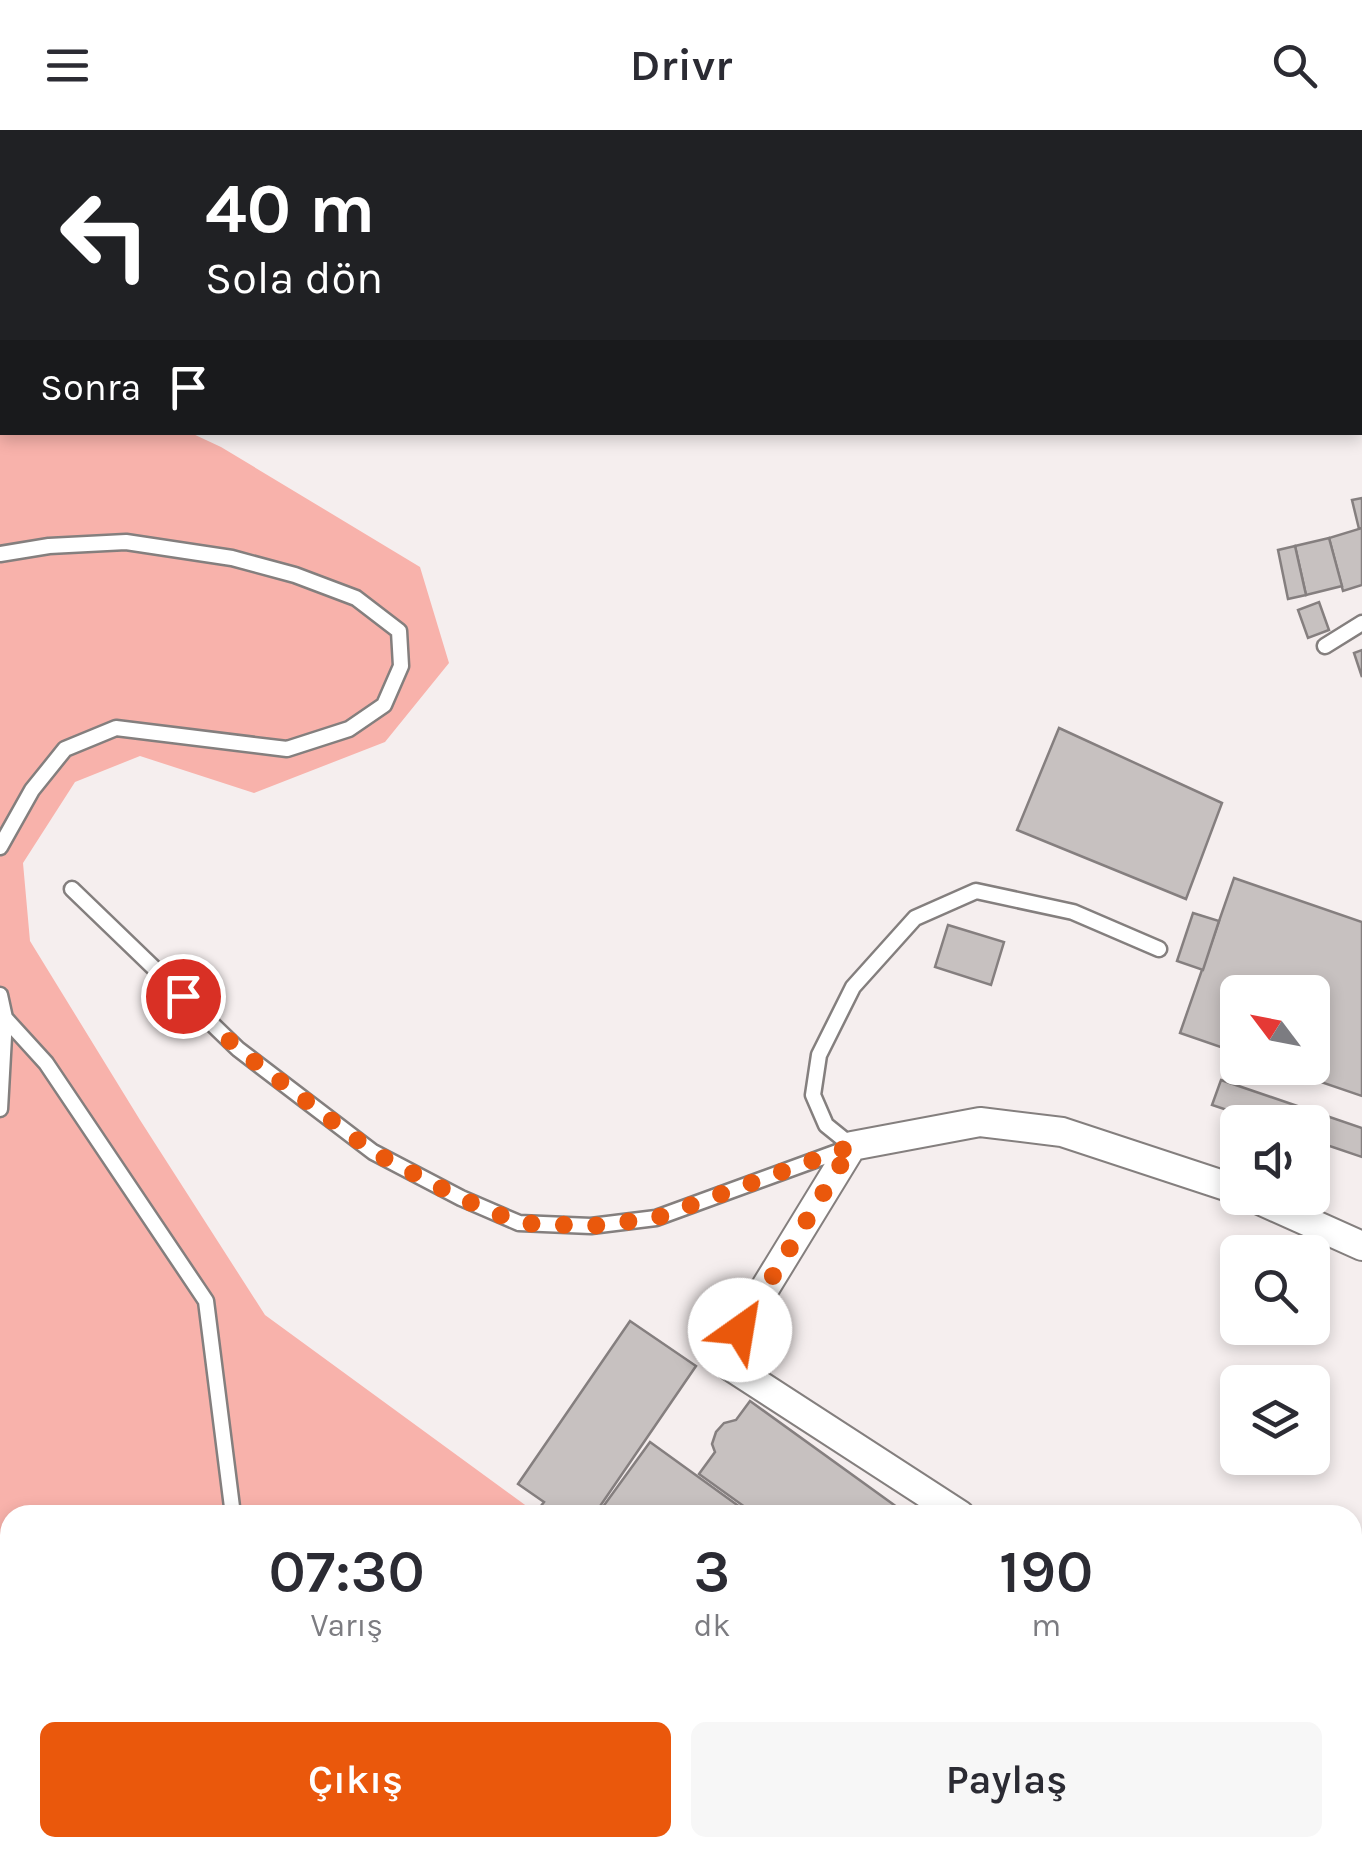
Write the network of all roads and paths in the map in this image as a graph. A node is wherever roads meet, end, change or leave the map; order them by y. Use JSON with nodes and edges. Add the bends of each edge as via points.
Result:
{"nodes":[{"id":1,"x":0,"y":554,"type":"edge"},
{"id":2,"x":1362,"y":623,"type":"edge"},
{"id":3,"x":1324,"y":646,"type":"dead end"},
{"id":4,"x":0,"y":847,"type":"edge"},
{"id":5,"x":72,"y":889,"type":"dead end"},
{"id":6,"x":1159,"y":949,"type":"dead end"},
{"id":7,"x":0,"y":995,"type":"edge"},
{"id":8,"x":2,"y":1018,"type":"edge"},
{"id":9,"x":0,"y":1109,"type":"edge"},
{"id":10,"x":852,"y":1146,"type":"junction"},
{"id":11,"x":1220,"y":1184,"type":"edge"},
{"id":12,"x":1293,"y":1215,"type":"edge"},
{"id":13,"x":1362,"y":1246,"type":"edge"},
{"id":14,"x":232,"y":1505,"type":"edge"},
{"id":15,"x":945,"y":1505,"type":"edge"}],
"edges":[{"from":1,"to":4,"type":"lane","via":[[126,542],[295,574],[356,598],[399,631],[400,666],[384,704],[349,729],[288,749],[116,728],[66,749],[32,790]]},
{"from":2,"to":3,"type":"lane"},
{"from":5,"to":10,"type":"lane","via":[[238,1049],[373,1152],[519,1223],[592,1226],[656,1218]]},
{"from":6,"to":10,"type":"lane","via":[[1072,912],[976,890],[916,918],[853,987],[819,1055],[814,1095],[826,1125]]},
{"from":7,"to":8,"type":"lane"},
{"from":8,"to":9,"type":"lane"},
{"from":8,"to":14,"type":"lane","via":[[46,1063],[206,1301]]},
{"from":10,"to":11,"type":"street","via":[[980,1122],[1062,1132]]},
{"from":10,"to":15,"type":"street","via":[[720,1360]]},
{"from":12,"to":13,"type":"street"}]}
